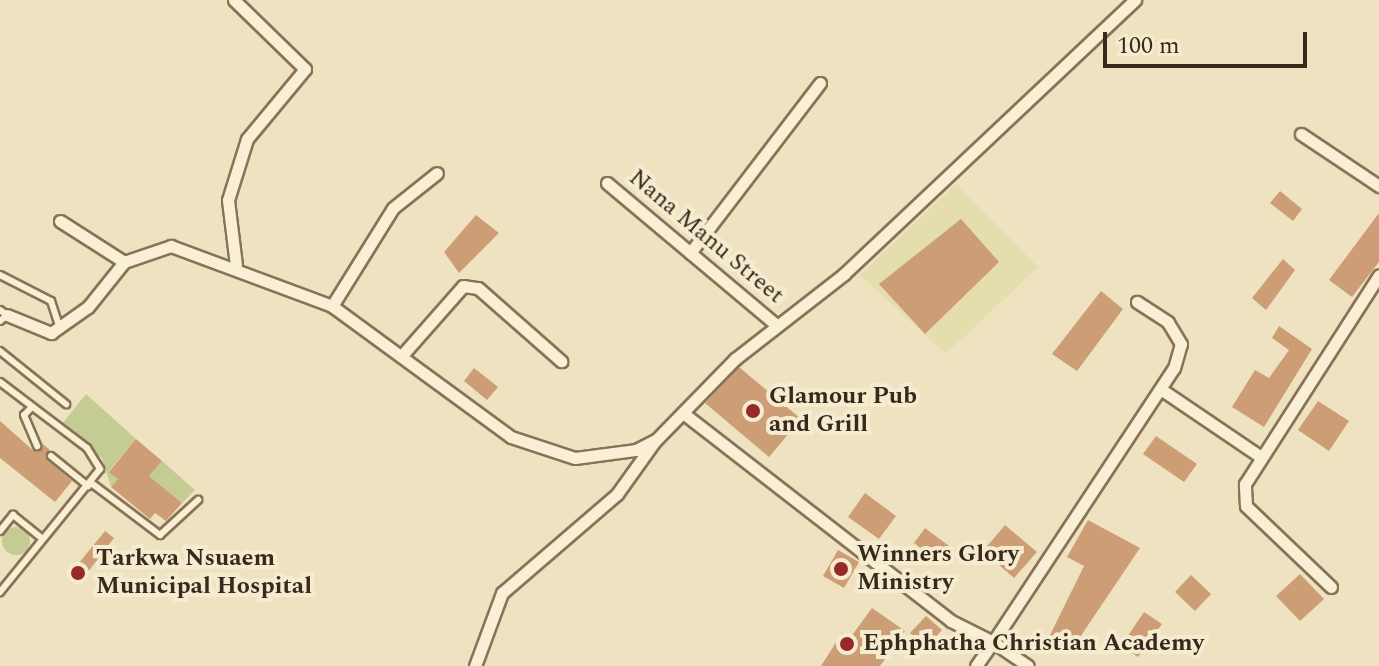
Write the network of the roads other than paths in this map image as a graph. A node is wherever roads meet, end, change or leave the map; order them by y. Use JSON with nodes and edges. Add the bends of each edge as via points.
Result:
{"nodes":[{"id":1,"x":234,"y":0,"type":"edge"},
{"id":2,"x":1135,"y":0,"type":"edge"},
{"id":3,"x":820,"y":83,"type":"dead end"},
{"id":4,"x":1301,"y":134,"type":"dead end"},
{"id":5,"x":437,"y":173,"type":"dead end"},
{"id":6,"x":607,"y":183,"type":"dead end"},
{"id":7,"x":1379,"y":186,"type":"edge"},
{"id":8,"x":60,"y":221,"type":"dead end"},
{"id":9,"x":690,"y":253,"type":"junction"},
{"id":10,"x":124,"y":262,"type":"junction"},
{"id":11,"x":236,"y":265,"type":"junction"},
{"id":12,"x":0,"y":275,"type":"edge"},
{"id":13,"x":1379,"y":275,"type":"edge"},
{"id":14,"x":1137,"y":302,"type":"dead end"},
{"id":15,"x":332,"y":306,"type":"junction"},
{"id":16,"x":2,"y":315,"type":"edge"},
{"id":17,"x":776,"y":325,"type":"junction"},
{"id":18,"x":60,"y":328,"type":"junction"},
{"id":19,"x":0,"y":351,"type":"edge"},
{"id":20,"x":404,"y":353,"type":"junction"},
{"id":21,"x":561,"y":361,"type":"dead end"},
{"id":22,"x":0,"y":382,"type":"edge"},
{"id":23,"x":1162,"y":390,"type":"junction"},
{"id":24,"x":66,"y":404,"type":"dead end"},
{"id":25,"x":32,"y":407,"type":"junction"},
{"id":26,"x":683,"y":413,"type":"junction"},
{"id":27,"x":656,"y":440,"type":"junction"},
{"id":28,"x":37,"y":446,"type":"dead end"},
{"id":29,"x":1258,"y":455,"type":"junction"},
{"id":30,"x":51,"y":456,"type":"dead end"},
{"id":31,"x":89,"y":484,"type":"junction"},
{"id":32,"x":198,"y":500,"type":"dead end"},
{"id":33,"x":0,"y":531,"type":"edge"},
{"id":34,"x":43,"y":539,"type":"junction"},
{"id":35,"x":1331,"y":587,"type":"dead end"},
{"id":36,"x":0,"y":592,"type":"edge"},
{"id":37,"x":993,"y":642,"type":"junction"},
{"id":38,"x":475,"y":666,"type":"edge"},
{"id":39,"x":976,"y":666,"type":"edge"},
{"id":40,"x":1028,"y":666,"type":"edge"}],
"edges":[{"from":1,"to":11,"type":"street","via":[[305,69],[255,124],[241,155],[228,200]]},
{"from":2,"to":17,"type":"street","via":[[844,274]]},
{"from":3,"to":9,"type":"street"},
{"from":4,"to":7,"type":"street"},
{"from":5,"to":15,"type":"street","via":[[393,208]]},
{"from":6,"to":9,"type":"street","name":"Nana Manu Street"},
{"from":8,"to":10,"type":"street"},
{"from":9,"to":17,"type":"street","name":"Nana Manu Street"},
{"from":10,"to":11,"type":"street","via":[[171,246]]},
{"from":10,"to":18,"type":"street"},
{"from":11,"to":15,"type":"street"},
{"from":12,"to":18,"type":"lane","via":[[51,301]]},
{"from":13,"to":29,"type":"street","via":[[1308,394]]},
{"from":14,"to":23,"type":"street","via":[[1168,322],[1181,344]]},
{"from":15,"to":20,"type":"street"},
{"from":16,"to":18,"type":"street","via":[[39,332]]},
{"from":17,"to":26,"type":"street"},
{"from":19,"to":24,"type":"lane"},
{"from":20,"to":21,"type":"street","via":[[463,286],[478,288]]},
{"from":20,"to":27,"type":"street","via":[[511,437],[545,451],[601,458]]},
{"from":22,"to":25,"type":"lane"},
{"from":23,"to":29,"type":"street"},
{"from":23,"to":37,"type":"street"},
{"from":25,"to":28,"type":"lane","via":[[24,415]]},
{"from":25,"to":31,"type":"lane","via":[[98,459],[100,469]]},
{"from":26,"to":27,"type":"street"},
{"from":26,"to":37,"type":"street","via":[[951,621]]},
{"from":27,"to":38,"type":"street","via":[[617,494],[502,593]]},
{"from":29,"to":35,"type":"street","via":[[1245,484],[1246,506]]},
{"from":30,"to":31,"type":"lane"},
{"from":31,"to":32,"type":"lane","via":[[160,535]]},
{"from":31,"to":34,"type":"lane"},
{"from":33,"to":34,"type":"lane","via":[[13,515]]},
{"from":34,"to":36,"type":"lane"},
{"from":37,"to":39,"type":"street"},
{"from":37,"to":40,"type":"street"}]}
